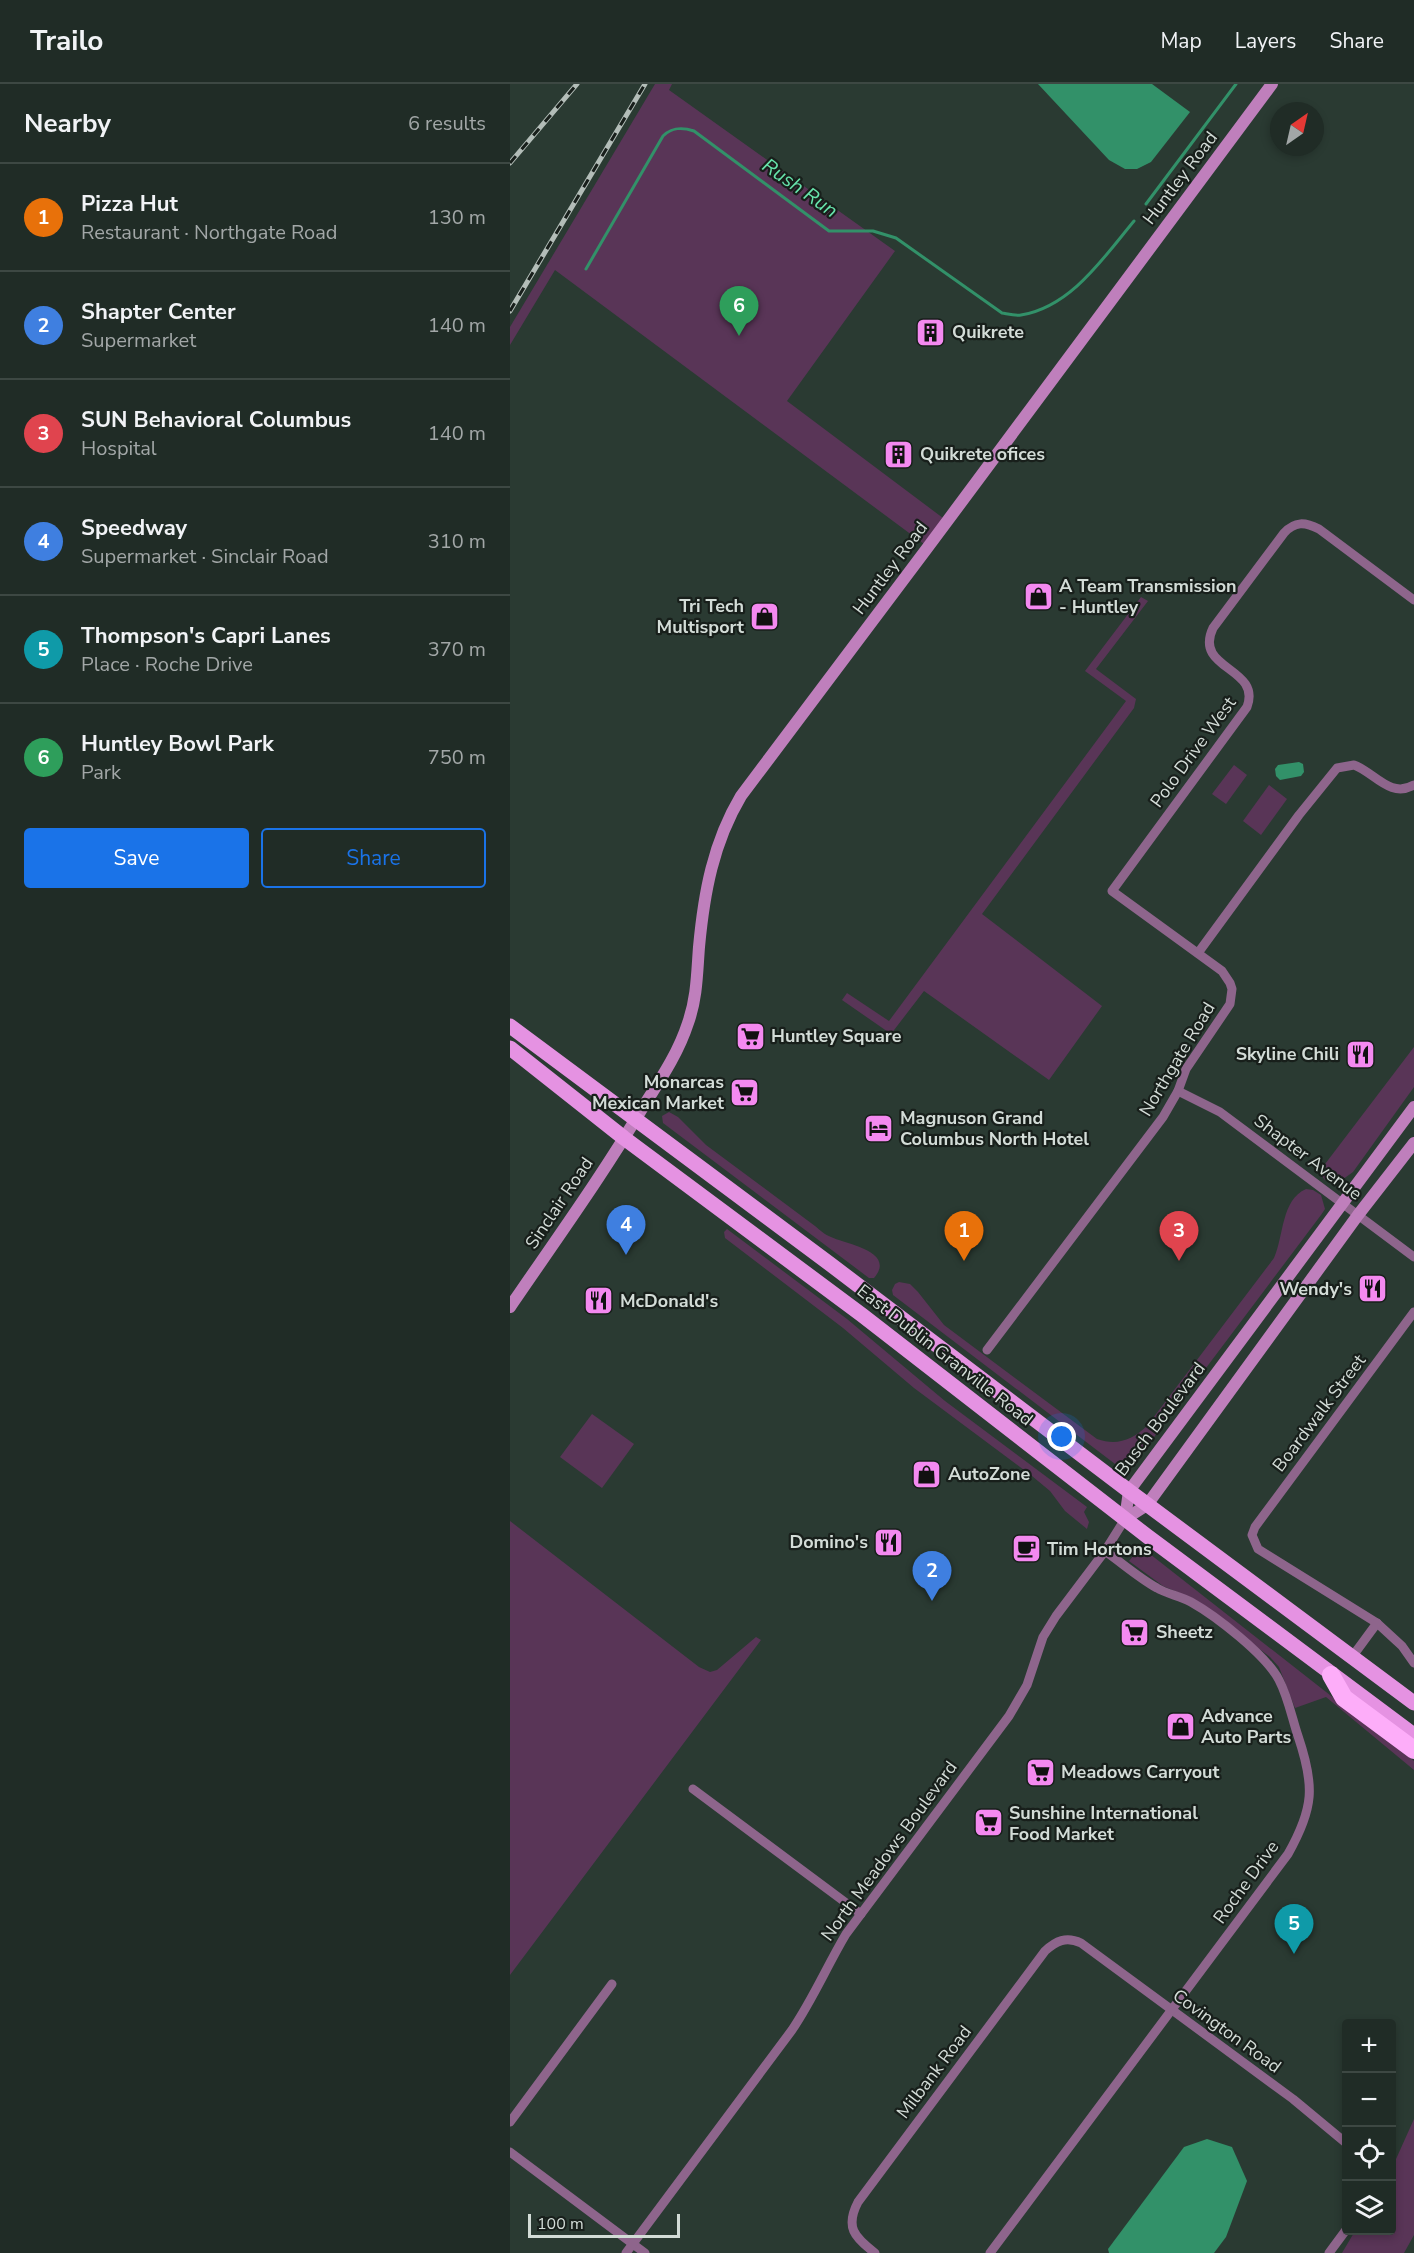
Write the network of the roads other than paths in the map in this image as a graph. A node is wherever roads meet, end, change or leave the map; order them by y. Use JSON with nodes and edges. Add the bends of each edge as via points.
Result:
{"nodes":[{"id":1,"x":1272,"y":84,"type":"edge"},
{"id":2,"x":1414,"y":600,"type":"edge"},
{"id":3,"x":1414,"y":785,"type":"edge"},
{"id":4,"x":1112,"y":891,"type":"joint"},
{"id":5,"x":1198,"y":953,"type":"junction"},
{"id":6,"x":510,"y":1026,"type":"edge"},
{"id":7,"x":510,"y":1048,"type":"edge"},
{"id":8,"x":1178,"y":1091,"type":"junction"},
{"id":9,"x":1414,"y":1107,"type":"edge"},
{"id":10,"x":636,"y":1118,"type":"junction"},
{"id":11,"x":624,"y":1138,"type":"junction"},
{"id":12,"x":1414,"y":1143,"type":"edge"},
{"id":13,"x":1343,"y":1204,"type":"junction"},
{"id":14,"x":1358,"y":1215,"type":"junction"},
{"id":15,"x":1414,"y":1257,"type":"edge"},
{"id":16,"x":510,"y":1307,"type":"edge"},
{"id":17,"x":1414,"y":1312,"type":"edge"},
{"id":18,"x":987,"y":1350,"type":"dead end"},
{"id":19,"x":1129,"y":1491,"type":"junction"},
{"id":20,"x":1147,"y":1505,"type":"junction"},
{"id":21,"x":1125,"y":1519,"type":"junction"},
{"id":22,"x":1105,"y":1551,"type":"junction"},
{"id":23,"x":1377,"y":1623,"type":"junction"},
{"id":24,"x":1352,"y":1657,"type":"junction"},
{"id":25,"x":1414,"y":1663,"type":"edge"},
{"id":26,"x":1331,"y":1675,"type":"junction"},
{"id":27,"x":1414,"y":1703,"type":"edge"},
{"id":28,"x":1414,"y":1735,"type":"edge"},
{"id":29,"x":1414,"y":1750,"type":"edge"},
{"id":30,"x":693,"y":1789,"type":"dead end"},
{"id":31,"x":861,"y":1914,"type":"junction"},
{"id":32,"x":1087,"y":1947,"type":"joint"},
{"id":33,"x":612,"y":1984,"type":"dead end"},
{"id":34,"x":1171,"y":2010,"type":"junction"},
{"id":35,"x":510,"y":2122,"type":"edge"},
{"id":36,"x":1342,"y":2139,"type":"edge"},
{"id":37,"x":510,"y":2152,"type":"edge"},
{"id":38,"x":1343,"y":2235,"type":"edge"},
{"id":39,"x":633,"y":2244,"type":"junction"},
{"id":40,"x":626,"y":2253,"type":"edge"},
{"id":41,"x":645,"y":2253,"type":"edge"},
{"id":42,"x":874,"y":2253,"type":"edge"},
{"id":43,"x":990,"y":2253,"type":"edge"},
{"id":44,"x":1329,"y":2253,"type":"edge"}],
"edges":[{"from":1,"to":10,"type":"main road","name":"Huntley Road","via":[[741,796],[722,831],[710,870],[698,981],[688,1024],[674,1057]]},
{"from":2,"to":4,"type":"street","name":"Polo Drive West","via":[[1319,529],[1300,523],[1291,526],[1210,633],[1213,655],[1248,686],[1247,707]]},
{"from":3,"to":5,"type":"street","via":[[1396,789],[1360,767],[1337,768]]},
{"from":4,"to":5,"type":"street","name":"Northgate Road"},
{"from":5,"to":8,"type":"street","name":"Northgate Road","via":[[1226,975],[1232,997],[1186,1069]]},
{"from":6,"to":10,"type":"main road","name":"East Dublin Granville Road"},
{"from":7,"to":11,"type":"main road","name":"East Dublin Granville Road"},
{"from":8,"to":13,"type":"street","name":"Shapter Avenue","via":[[1220,1112]]},
{"from":8,"to":18,"type":"street","name":"Northgate Road","via":[[1163,1117]]},
{"from":9,"to":13,"type":"main road","name":"Busch Boulevard"},
{"from":10,"to":11,"type":"main road","name":"Sinclair Road"},
{"from":10,"to":19,"type":"main road","name":"East Dublin Granville Road"},
{"from":11,"to":16,"type":"main road","name":"Sinclair Road"},
{"from":11,"to":21,"type":"main road","name":"East Dublin Granville Road","via":[[862,1315]]},
{"from":12,"to":14,"type":"main road"},
{"from":13,"to":14,"type":"street","name":"Shapter Avenue"},
{"from":13,"to":19,"type":"main road","name":"Busch Boulevard"},
{"from":14,"to":15,"type":"street","name":"Shapter Avenue"},
{"from":14,"to":20,"type":"main road"},
{"from":17,"to":23,"type":"street","name":"Boardwalk Street","via":[[1252,1535],[1258,1549]]},
{"from":19,"to":20,"type":"main road","name":"East Dublin Granville Road"},
{"from":19,"to":21,"type":"main road","name":"Busch Boulevard"},
{"from":20,"to":21,"type":"main road"},
{"from":20,"to":24,"type":"main road","name":"East Dublin Granville Road"},
{"from":21,"to":22,"type":"street","name":"North Meadows Boulevard"},
{"from":21,"to":26,"type":"main road","name":"East Dublin Granville Road"},
{"from":22,"to":31,"type":"street","name":"North Meadows Boulevard","via":[[1043,1637],[1027,1685],[1009,1716]]},
{"from":22,"to":34,"type":"street","name":"Roche Drive","via":[[1160,1590],[1192,1602],[1268,1663],[1280,1681],[1305,1757],[1311,1792],[1303,1827],[1288,1854]]},
{"from":23,"to":24,"type":"street"},
{"from":23,"to":25,"type":"street"},
{"from":24,"to":27,"type":"main road","name":"East Dublin Granville Road"},
{"from":26,"to":28,"type":"main road","name":"East Dublin Granville Road"},
{"from":26,"to":29,"type":"highway","via":[[1344,1698]]},
{"from":30,"to":31,"type":"street"},
{"from":31,"to":39,"type":"street","name":"North Meadows Boulevard","via":[[792,2030]]},
{"from":32,"to":34,"type":"street","name":"Covington Road"},
{"from":32,"to":42,"type":"street","name":"Milbank Road","via":[[1067,1939],[1045,1951],[858,2202],[851,2215],[852,2229]]},
{"from":33,"to":35,"type":"street"},
{"from":34,"to":36,"type":"street","name":"Covington Road"},
{"from":34,"to":43,"type":"street","name":"Roche Drive"},
{"from":37,"to":39,"type":"street"},
{"from":38,"to":44,"type":"street"},
{"from":39,"to":40,"type":"street","name":"North Meadows Boulevard"},
{"from":39,"to":41,"type":"street"}]}
